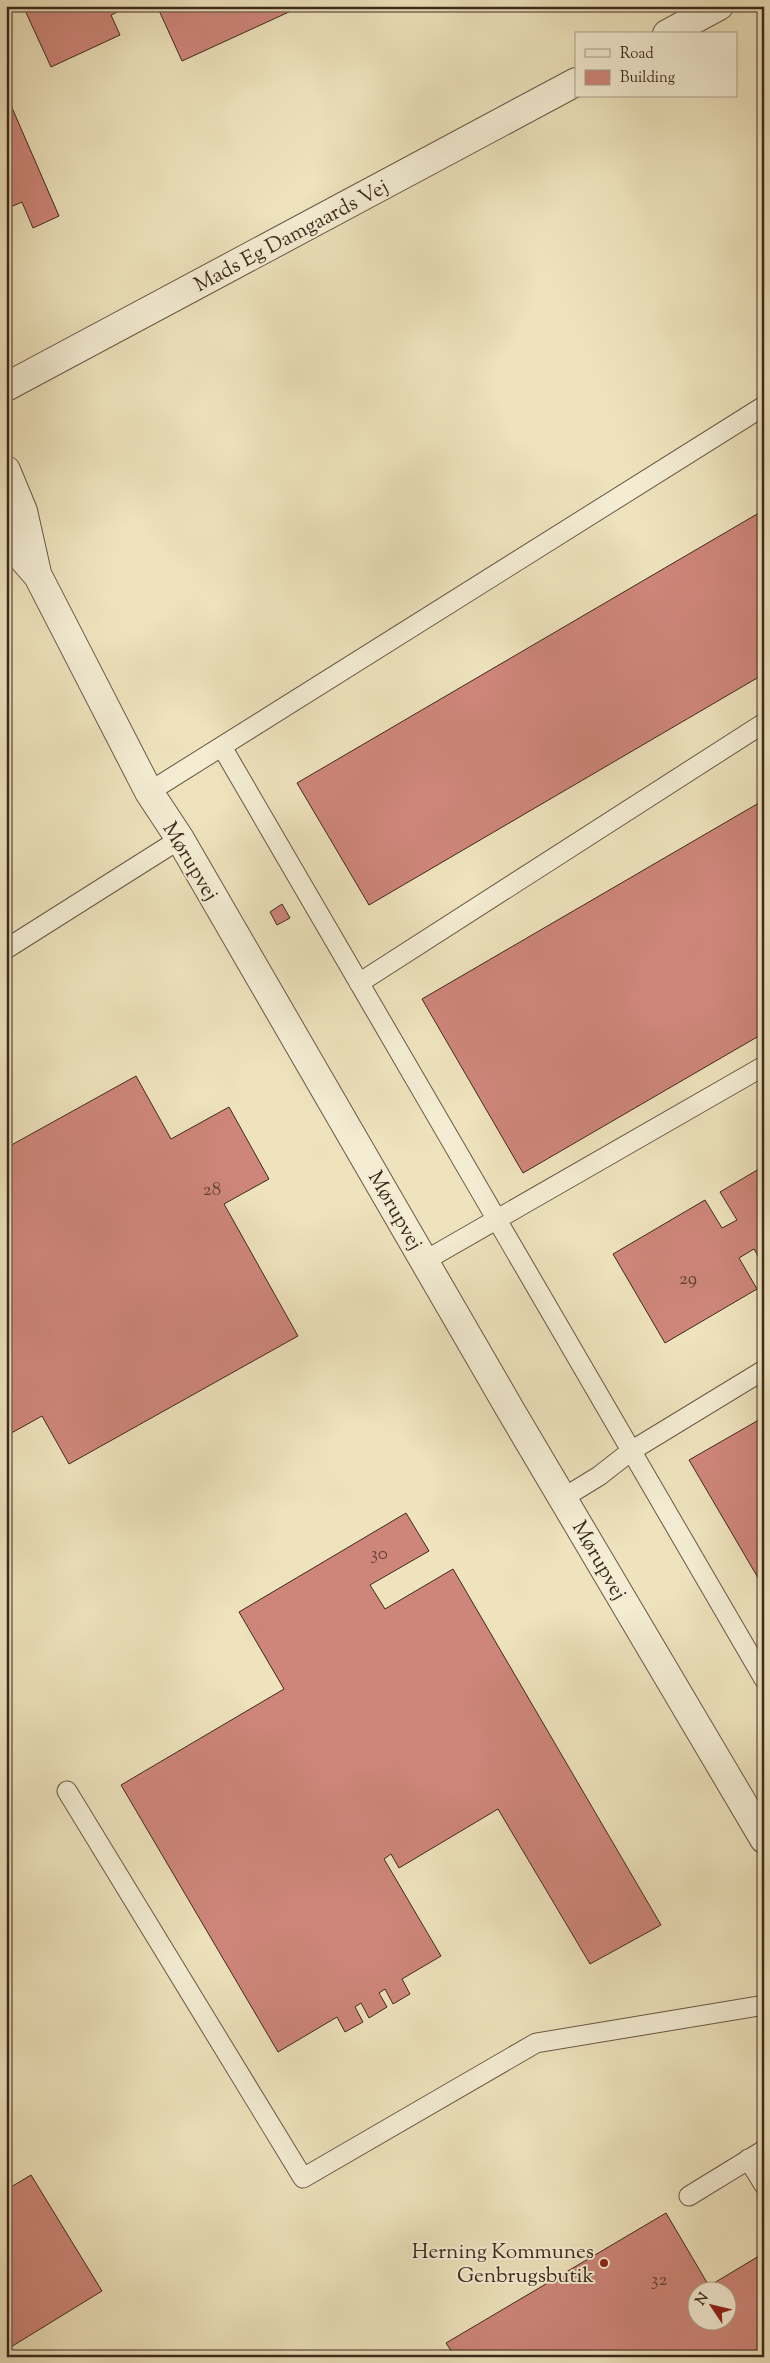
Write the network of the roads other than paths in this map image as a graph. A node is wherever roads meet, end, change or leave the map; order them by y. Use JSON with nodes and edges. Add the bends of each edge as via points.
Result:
{"nodes":[{"id":1,"x":719,"y":6,"type":"edge"},
{"id":2,"x":672,"y":32,"type":"edge"},
{"id":3,"x":575,"y":83,"type":"edge"},
{"id":4,"x":6,"y":387,"type":"edge"},
{"id":5,"x":764,"y":406,"type":"edge"},
{"id":6,"x":6,"y":470,"type":"edge"},
{"id":7,"x":6,"y":539,"type":"edge"},
{"id":8,"x":38,"y":576,"type":"junction"},
{"id":9,"x":764,"y":724,"type":"edge"},
{"id":10,"x":222,"y":747,"type":"junction"},
{"id":11,"x":149,"y":792,"type":"junction"},
{"id":12,"x":180,"y":839,"type":"junction"},
{"id":13,"x":6,"y":949,"type":"edge"},
{"id":14,"x":359,"y":983,"type":"junction"},
{"id":15,"x":764,"y":1066,"type":"edge"},
{"id":16,"x":498,"y":1218,"type":"junction"},
{"id":17,"x":426,"y":1260,"type":"junction"},
{"id":18,"x":764,"y":1370,"type":"edge"},
{"id":19,"x":631,"y":1452,"type":"junction"},
{"id":20,"x":563,"y":1498,"type":"junction"},
{"id":21,"x":764,"y":1680,"type":"edge"},
{"id":22,"x":67,"y":1791,"type":"dead end"},
{"id":23,"x":764,"y":1839,"type":"edge"},
{"id":24,"x":764,"y":2005,"type":"edge"},
{"id":25,"x":756,"y":2155,"type":"edge"},
{"id":26,"x":764,"y":2185,"type":"edge"},
{"id":27,"x":689,"y":2196,"type":"dead end"}],
"edges":[{"from":1,"to":2,"type":"street"},
{"from":3,"to":4,"type":"street","name":"Mads Eg Damgaards Vej"},
{"from":5,"to":10,"type":"lane"},
{"from":6,"to":8,"type":"street","name":"Mørupvej","via":[[23,511]]},
{"from":7,"to":8,"type":"street","name":"Mørupvej"},
{"from":8,"to":11,"type":"street","name":"Mørupvej"},
{"from":9,"to":14,"type":"lane"},
{"from":10,"to":11,"type":"lane"},
{"from":10,"to":14,"type":"lane"},
{"from":11,"to":12,"type":"street","name":"Mørupvej"},
{"from":12,"to":13,"type":"lane"},
{"from":12,"to":17,"type":"street","name":"Mørupvej"},
{"from":14,"to":16,"type":"lane"},
{"from":15,"to":16,"type":"lane"},
{"from":16,"to":17,"type":"lane"},
{"from":16,"to":19,"type":"lane"},
{"from":17,"to":20,"type":"street","name":"Mørupvej"},
{"from":18,"to":19,"type":"lane"},
{"from":19,"to":20,"type":"lane"},
{"from":19,"to":21,"type":"lane"},
{"from":20,"to":23,"type":"street","name":"Mørupvej"},
{"from":22,"to":24,"type":"lane","via":[[303,2178],[536,2043]]},
{"from":25,"to":26,"type":"lane"},
{"from":25,"to":27,"type":"lane"}]}
